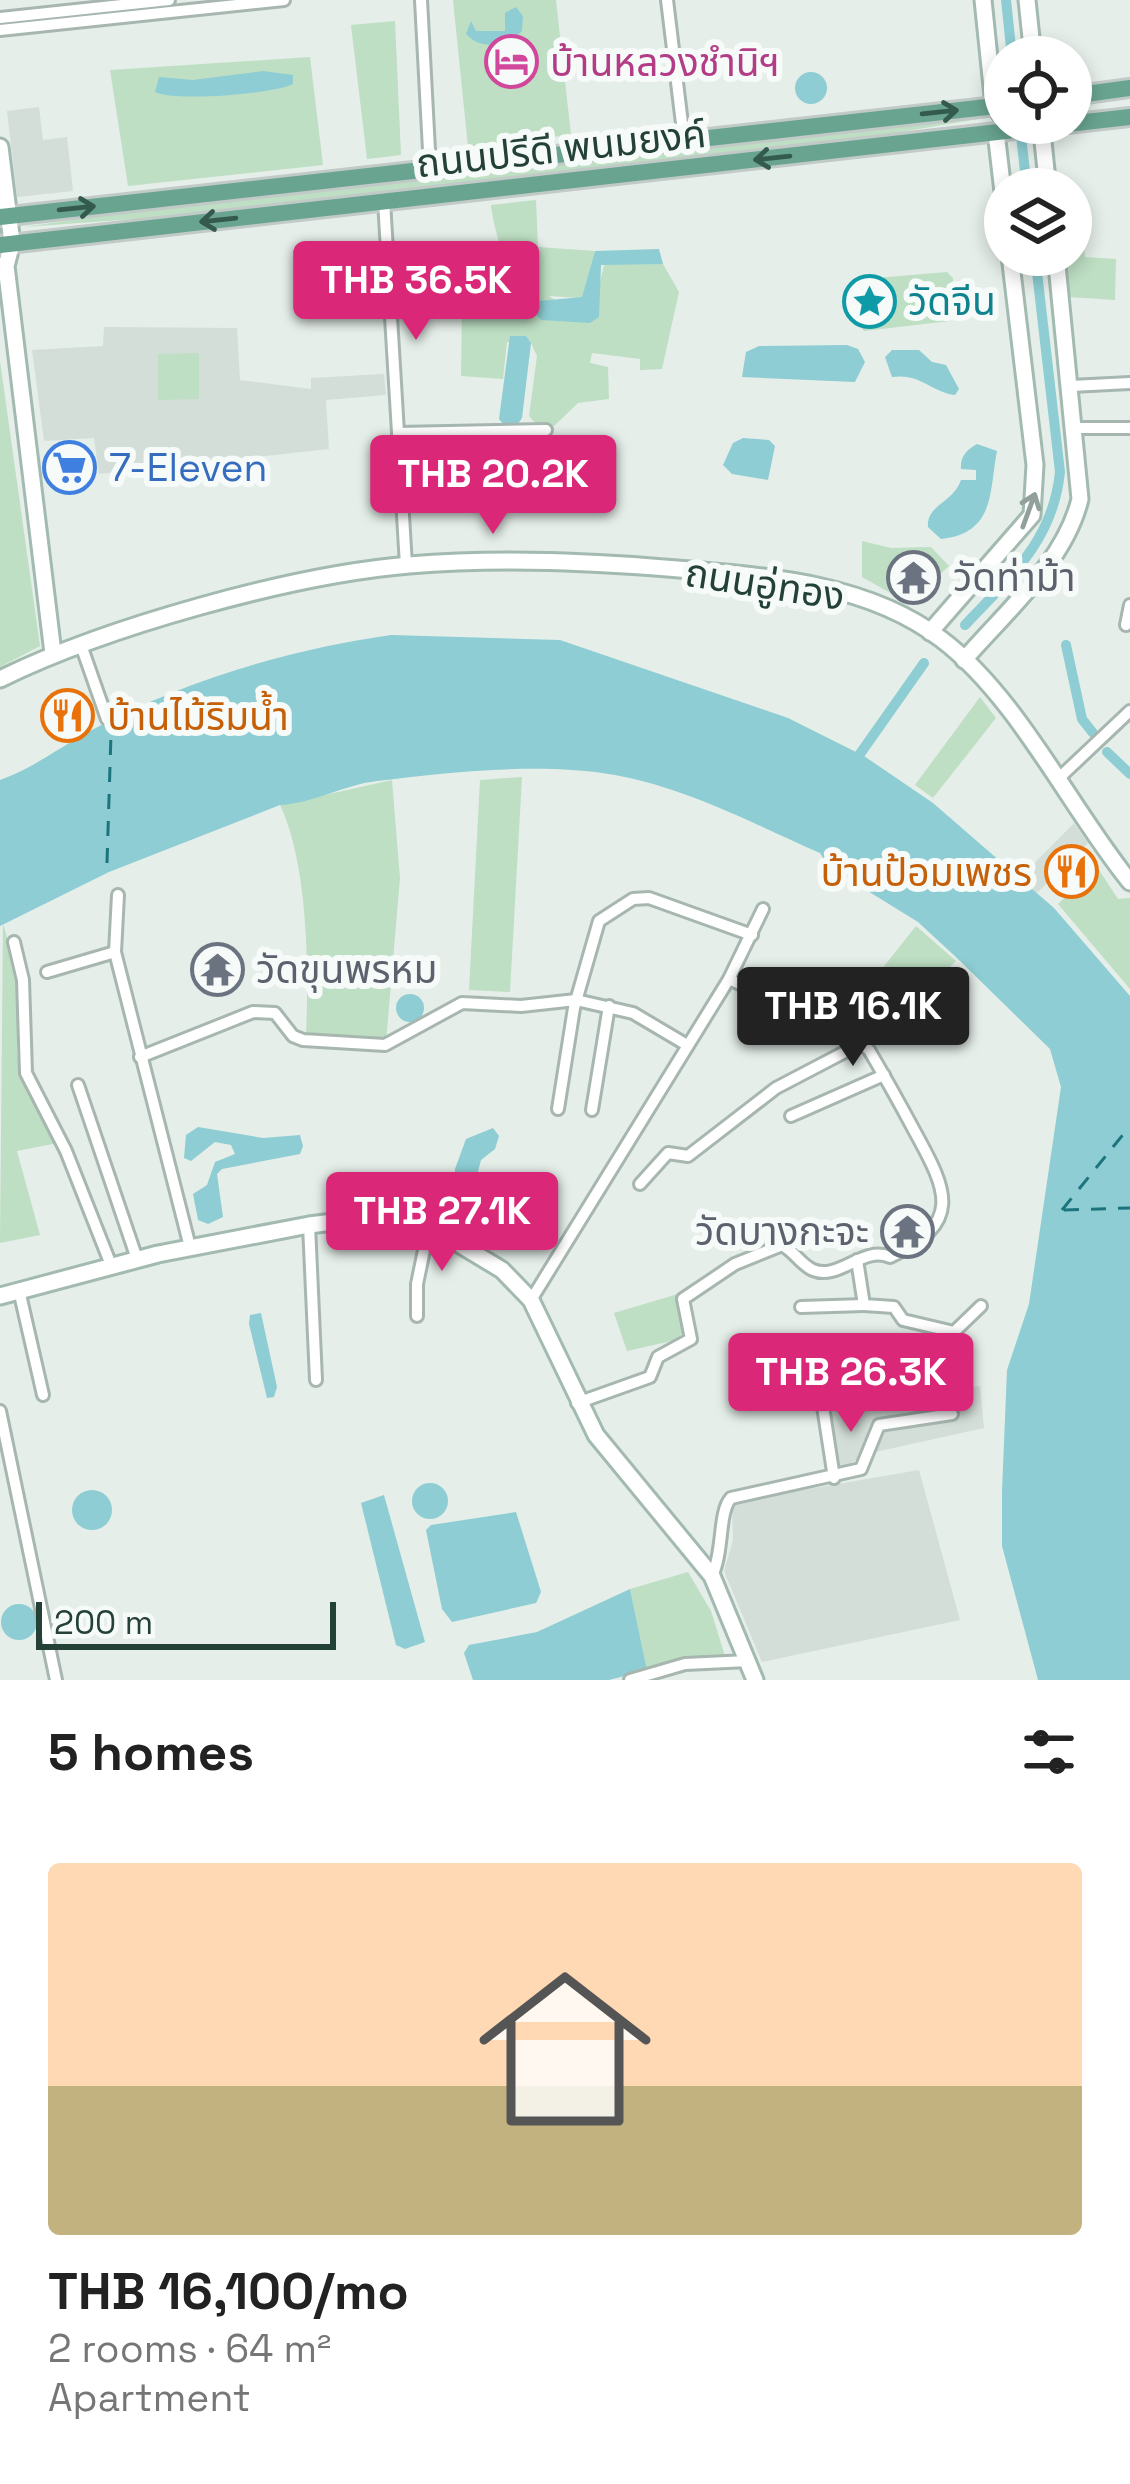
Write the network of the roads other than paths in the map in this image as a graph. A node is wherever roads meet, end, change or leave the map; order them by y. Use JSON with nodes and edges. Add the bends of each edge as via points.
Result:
{"nodes":[{"id":1,"x":166,"y":0,"type":"edge"},
{"id":2,"x":284,"y":0,"type":"edge"},
{"id":3,"x":422,"y":0,"type":"edge"},
{"id":4,"x":667,"y":0,"type":"edge"},
{"id":5,"x":983,"y":0,"type":"edge"},
{"id":6,"x":1027,"y":0,"type":"edge"},
{"id":7,"x":0,"y":18,"type":"edge"},
{"id":8,"x":0,"y":30,"type":"edge"},
{"id":9,"x":992,"y":36,"type":"edge"},
{"id":10,"x":1031,"y":36,"type":"edge"},
{"id":11,"x":1130,"y":88,"type":"edge"},
{"id":12,"x":1092,"y":93,"type":"edge"},
{"id":13,"x":1130,"y":117,"type":"edge"},
{"id":14,"x":1092,"y":118,"type":"edge"},
{"id":15,"x":984,"y":123,"type":"edge"},
{"id":16,"x":984,"y":125,"type":"edge"},
{"id":17,"x":684,"y":140,"type":"junction"},
{"id":18,"x":0,"y":147,"type":"edge"},
{"id":19,"x":430,"y":169,"type":"junction"},
{"id":20,"x":384,"y":201,"type":"junction"},
{"id":21,"x":4,"y":216,"type":"edge"},
{"id":22,"x":6,"y":244,"type":"edge"},
{"id":23,"x":3,"y":263,"type":"edge"},
{"id":24,"x":1012,"y":276,"type":"edge"},
{"id":25,"x":1058,"y":276,"type":"edge"},
{"id":26,"x":1130,"y":383,"type":"edge"},
{"id":27,"x":1071,"y":386,"type":"junction"},
{"id":28,"x":1076,"y":428,"type":"junction"},
{"id":29,"x":1130,"y":428,"type":"edge"},
{"id":30,"x":546,"y":430,"type":"dead end"},
{"id":31,"x":398,"y":433,"type":"junction"},
{"id":32,"x":406,"y":565,"type":"junction"},
{"id":33,"x":1130,"y":604,"type":"edge"},
{"id":34,"x":1126,"y":625,"type":"dead end"},
{"id":35,"x":930,"y":632,"type":"junction"},
{"id":36,"x":81,"y":645,"type":"junction"},
{"id":37,"x":53,"y":653,"type":"junction"},
{"id":38,"x":964,"y":660,"type":"junction"},
{"id":39,"x":0,"y":679,"type":"edge"},
{"id":40,"x":1130,"y":711,"type":"edge"},
{"id":41,"x":107,"y":719,"type":"dead end"},
{"id":42,"x":1059,"y":778,"type":"junction"},
{"id":43,"x":1130,"y":881,"type":"edge"},
{"id":44,"x":118,"y":895,"type":"dead end"},
{"id":45,"x":763,"y":909,"type":"dead end"},
{"id":46,"x":752,"y":934,"type":"junction"},
{"id":47,"x":14,"y":942,"type":"dead end"},
{"id":48,"x":115,"y":952,"type":"junction"},
{"id":49,"x":47,"y":972,"type":"dead end"},
{"id":50,"x":729,"y":979,"type":"junction"},
{"id":51,"x":576,"y":1000,"type":"junction"},
{"id":52,"x":609,"y":1006,"type":"junction"},
{"id":53,"x":862,"y":1043,"type":"junction"},
{"id":54,"x":687,"y":1045,"type":"junction"},
{"id":55,"x":140,"y":1057,"type":"junction"},
{"id":56,"x":884,"y":1075,"type":"junction"},
{"id":57,"x":78,"y":1084,"type":"dead end"},
{"id":58,"x":558,"y":1109,"type":"dead end"},
{"id":59,"x":592,"y":1110,"type":"dead end"},
{"id":60,"x":791,"y":1116,"type":"dead end"},
{"id":61,"x":640,"y":1184,"type":"dead end"},
{"id":62,"x":309,"y":1225,"type":"junction"},
{"id":63,"x":429,"y":1226,"type":"junction"},
{"id":64,"x":190,"y":1246,"type":"junction"},
{"id":65,"x":137,"y":1259,"type":"junction"},
{"id":66,"x":857,"y":1260,"type":"junction"},
{"id":67,"x":111,"y":1265,"type":"junction"},
{"id":68,"x":19,"y":1290,"type":"junction"},
{"id":69,"x":0,"y":1296,"type":"edge"},
{"id":70,"x":532,"y":1300,"type":"junction"},
{"id":71,"x":864,"y":1305,"type":"junction"},
{"id":72,"x":981,"y":1306,"type":"dead end"},
{"id":73,"x":801,"y":1307,"type":"dead end"},
{"id":74,"x":417,"y":1316,"type":"dead end"},
{"id":75,"x":316,"y":1380,"type":"dead end"},
{"id":76,"x":43,"y":1395,"type":"dead end"},
{"id":77,"x":822,"y":1400,"type":"dead end"},
{"id":78,"x":577,"y":1402,"type":"junction"},
{"id":79,"x":0,"y":1411,"type":"edge"},
{"id":80,"x":952,"y":1414,"type":"dead end"},
{"id":81,"x":834,"y":1478,"type":"junction"},
{"id":82,"x":712,"y":1576,"type":"junction"},
{"id":83,"x":748,"y":1660,"type":"junction"},
{"id":84,"x":56,"y":1680,"type":"edge"},
{"id":85,"x":630,"y":1680,"type":"edge"},
{"id":86,"x":755,"y":1680,"type":"edge"}],
"edges":[{"from":1,"to":7,"type":"street"},
{"from":2,"to":8,"type":"street"},
{"from":3,"to":19,"type":"street"},
{"from":4,"to":17,"type":"street"},
{"from":5,"to":9,"type":"street"},
{"from":6,"to":10,"type":"street"},
{"from":11,"to":12,"type":"main road"},
{"from":13,"to":14,"type":"main road","name":"ถนนปรีดี พนมยงค์"},
{"from":17,"to":15,"type":"main road","name":"ถนนปรีดี พนมยงค์","one_way":true},
{"from":16,"to":20,"type":"main road","name":"ถนนปรีดี พนมยงค์","one_way":true},
{"from":17,"to":19,"type":"main road","name":"ถนนปรีดี พนมยงค์"},
{"from":18,"to":21,"type":"street"},
{"from":21,"to":19,"type":"main road","name":"ถนนปรีดี พนมยงค์","one_way":true},
{"from":20,"to":22,"type":"main road","name":"ถนนปรีดี พนมยงค์","one_way":true},
{"from":20,"to":31,"type":"street"},
{"from":21,"to":22,"type":"street"},
{"from":22,"to":23,"type":"street"},
{"from":23,"to":37,"type":"street"},
{"from":35,"to":24,"type":"street","one_way":true,"via":[[1032,515],[1035,465]]},
{"from":25,"to":27,"type":"street"},
{"from":26,"to":27,"type":"street"},
{"from":27,"to":28,"type":"street"},
{"from":28,"to":29,"type":"street"},
{"from":28,"to":38,"type":"street","via":[[1074,525]]},
{"from":30,"to":31,"type":"street"},
{"from":31,"to":32,"type":"street"},
{"from":32,"to":35,"type":"street","name":"ถนนอู่ทอง","via":[[626,564],[785,580],[859,598]]},
{"from":32,"to":36,"type":"street","name":"ถนนอู่ทอง","via":[[240,599]]},
{"from":33,"to":34,"type":"street"},
{"from":35,"to":38,"type":"street","name":"ถนนอู่ทอง"},
{"from":36,"to":37,"type":"street","name":"ถนนอู่ทอง"},
{"from":36,"to":41,"type":"street"},
{"from":37,"to":39,"type":"street","name":"ถนนอู่ทอง"},
{"from":38,"to":42,"type":"street","name":"ถนนอู่ทอง"},
{"from":40,"to":42,"type":"street"},
{"from":42,"to":43,"type":"street","name":"ถนนอู่ทอง"},
{"from":44,"to":48,"type":"street"},
{"from":45,"to":46,"type":"street"},
{"from":46,"to":50,"type":"street"},
{"from":46,"to":51,"type":"street","via":[[633,899],[599,921]]},
{"from":47,"to":67,"type":"street","via":[[26,1073]]},
{"from":48,"to":49,"type":"street"},
{"from":48,"to":55,"type":"street"},
{"from":50,"to":53,"type":"street"},
{"from":50,"to":54,"type":"street"},
{"from":51,"to":52,"type":"street"},
{"from":51,"to":55,"type":"street","via":[[462,1003],[386,1045],[303,1040],[275,1013],[253,1012]]},
{"from":51,"to":58,"type":"street"},
{"from":52,"to":54,"type":"street"},
{"from":52,"to":59,"type":"street"},
{"from":53,"to":56,"type":"street"},
{"from":53,"to":61,"type":"street","via":[[776,1088],[688,1156],[668,1153]]},
{"from":54,"to":70,"type":"street"},
{"from":55,"to":64,"type":"street"},
{"from":56,"to":60,"type":"street"},
{"from":56,"to":66,"type":"street","via":[[945,1186],[939,1222],[921,1243]]},
{"from":57,"to":65,"type":"street"},
{"from":62,"to":63,"type":"street","via":[[382,1216]]},
{"from":62,"to":64,"type":"street"},
{"from":62,"to":75,"type":"street"},
{"from":63,"to":70,"type":"street","via":[[502,1270]]},
{"from":63,"to":74,"type":"street"},
{"from":64,"to":65,"type":"street"},
{"from":65,"to":67,"type":"street"},
{"from":66,"to":71,"type":"street"},
{"from":66,"to":78,"type":"street","via":[[818,1272],[782,1245],[735,1264],[683,1299],[691,1339],[658,1357],[650,1378]]},
{"from":67,"to":68,"type":"street"},
{"from":68,"to":69,"type":"street"},
{"from":68,"to":76,"type":"street"},
{"from":70,"to":78,"type":"street"},
{"from":71,"to":72,"type":"street","via":[[890,1306],[904,1320],[954,1332]]},
{"from":71,"to":73,"type":"street"},
{"from":77,"to":81,"type":"street"},
{"from":78,"to":82,"type":"street"},
{"from":79,"to":84,"type":"street"},
{"from":80,"to":81,"type":"street","via":[[879,1425],[866,1465]]},
{"from":81,"to":82,"type":"street","via":[[731,1498]]},
{"from":82,"to":83,"type":"street"},
{"from":83,"to":85,"type":"street","via":[[686,1664]]},
{"from":83,"to":86,"type":"street"}]}
